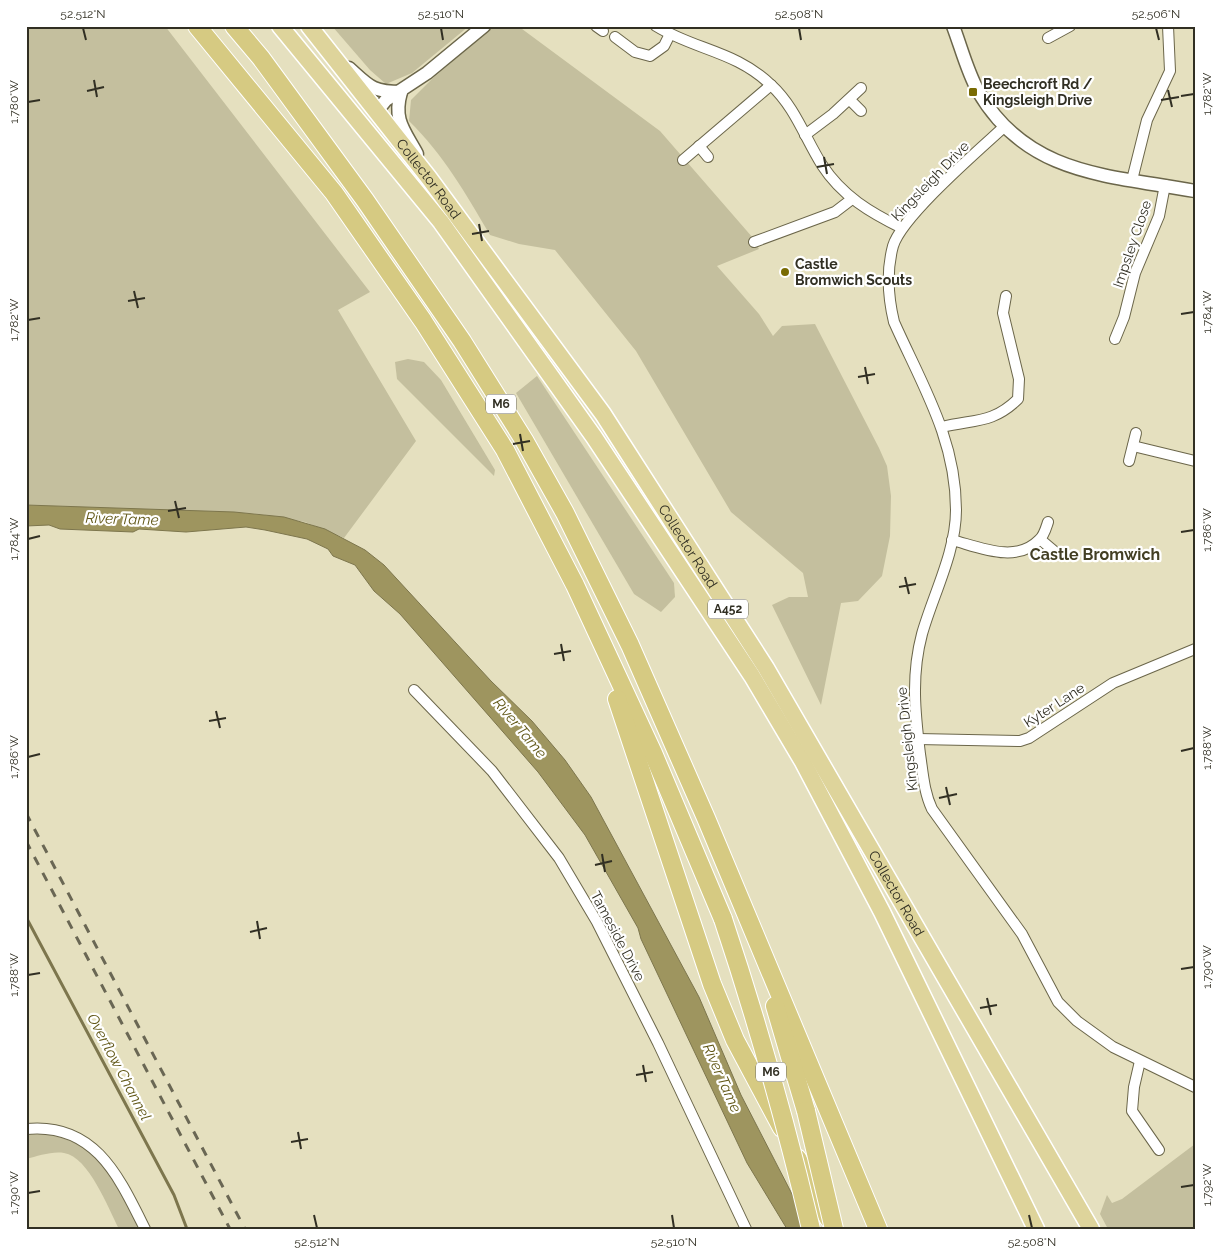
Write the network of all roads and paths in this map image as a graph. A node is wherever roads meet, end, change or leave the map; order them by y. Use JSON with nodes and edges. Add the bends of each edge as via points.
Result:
{"nodes":[{"id":1,"x":196,"y":26,"type":"edge"},
{"id":2,"x":234,"y":26,"type":"edge"},
{"id":3,"x":280,"y":26,"type":"edge"},
{"id":4,"x":309,"y":26,"type":"edge"},
{"id":5,"x":484,"y":26,"type":"edge"},
{"id":6,"x":656,"y":26,"type":"edge"},
{"id":7,"x":953,"y":26,"type":"edge"},
{"id":8,"x":1168,"y":26,"type":"edge"},
{"id":9,"x":1065,"y":27,"type":"edge"},
{"id":10,"x":670,"y":34,"type":"junction"},
{"id":11,"x":615,"y":37,"type":"dead end"},
{"id":12,"x":1048,"y":38,"type":"dead end"},
{"id":13,"x":326,"y":46,"type":"junction"},
{"id":14,"x":771,"y":85,"type":"junction"},
{"id":15,"x":861,"y":88,"type":"dead end"},
{"id":16,"x":400,"y":92,"type":"junction"},
{"id":17,"x":850,"y":100,"type":"junction"},
{"id":18,"x":377,"y":111,"type":"junction"},
{"id":19,"x":861,"y":111,"type":"dead end"},
{"id":20,"x":1004,"y":126,"type":"junction"},
{"id":21,"x":805,"y":135,"type":"junction"},
{"id":22,"x":699,"y":146,"type":"junction"},
{"id":23,"x":708,"y":157,"type":"dead end"},
{"id":24,"x":683,"y":160,"type":"dead end"},
{"id":25,"x":429,"y":178,"type":"junction"},
{"id":26,"x":1132,"y":180,"type":"junction"},
{"id":27,"x":1165,"y":186,"type":"junction"},
{"id":28,"x":1195,"y":191,"type":"edge"},
{"id":29,"x":852,"y":199,"type":"junction"},
{"id":30,"x":441,"y":222,"type":"junction"},
{"id":31,"x":902,"y":228,"type":"junction"},
{"id":32,"x":754,"y":242,"type":"dead end"},
{"id":33,"x":1006,"y":296,"type":"dead end"},
{"id":34,"x":1115,"y":339,"type":"dead end"},
{"id":35,"x":942,"y":428,"type":"junction"},
{"id":36,"x":1136,"y":433,"type":"dead end"},
{"id":37,"x":1133,"y":446,"type":"junction"},
{"id":38,"x":1129,"y":461,"type":"dead end"},
{"id":39,"x":1195,"y":461,"type":"edge"},
{"id":40,"x":1048,"y":522,"type":"dead end"},
{"id":41,"x":952,"y":540,"type":"junction"},
{"id":42,"x":1040,"y":540,"type":"junction"},
{"id":43,"x":1054,"y":551,"type":"dead end"},
{"id":44,"x":575,"y":585,"type":"junction"},
{"id":45,"x":1195,"y":649,"type":"edge"},
{"id":46,"x":414,"y":690,"type":"dead end"},
{"id":47,"x":918,"y":739,"type":"junction"},
{"id":48,"x":706,"y":818,"type":"junction"},
{"id":49,"x":1140,"y":1061,"type":"junction"},
{"id":50,"x":1195,"y":1087,"type":"edge"},
{"id":51,"x":26,"y":1130,"type":"edge"},
{"id":52,"x":1159,"y":1150,"type":"dead end"},
{"id":53,"x":145,"y":1229,"type":"edge"},
{"id":54,"x":746,"y":1229,"type":"edge"},
{"id":55,"x":811,"y":1229,"type":"edge"},
{"id":56,"x":834,"y":1229,"type":"edge"},
{"id":57,"x":878,"y":1229,"type":"edge"},
{"id":58,"x":1036,"y":1229,"type":"edge"},
{"id":59,"x":1091,"y":1229,"type":"edge"}],
"edges":[{"from":1,"to":44,"type":"highway","number":"M6","via":[[334,193],[423,321],[505,450]]},
{"from":2,"to":48,"type":"highway","number":"M6","via":[[262,58],[365,200],[462,340],[524,440],[565,513],[630,645]]},
{"from":3,"to":30,"type":"highway","name":"Collector Road","number":"A452"},
{"from":4,"to":13,"type":"highway","name":"Collector Road","number":"A452"},
{"from":5,"to":16,"type":"street"},
{"from":6,"to":10,"type":"street"},
{"from":7,"to":20,"type":"street","via":[[977,90]]},
{"from":8,"to":26,"type":"street","via":[[1170,72],[1147,120]]},
{"from":9,"to":12,"type":"street"},
{"from":10,"to":11,"type":"street","via":[[664,46],[650,56],[635,52]]},
{"from":10,"to":14,"type":"street","via":[[741,61]]},
{"from":13,"to":16,"type":"street","via":[[371,88]]},
{"from":13,"to":18,"type":"highway","name":"Collector Road","number":"A452"},
{"from":14,"to":21,"type":"street","via":[[786,102]]},
{"from":14,"to":22,"type":"street"},
{"from":15,"to":17,"type":"street"},
{"from":16,"to":18,"type":"street","via":[[386,100]]},
{"from":16,"to":25,"type":"street","via":[[396,108],[398,119]]},
{"from":17,"to":19,"type":"street"},
{"from":17,"to":21,"type":"street"},
{"from":18,"to":25,"type":"highway","name":"Collector Road","number":"A452"},
{"from":18,"to":30,"type":"highway","via":[[379,130],[429,193]]},
{"from":20,"to":26,"type":"street","via":[[1027,146],[1049,159],[1082,171]]},
{"from":20,"to":31,"type":"street","name":"Kingsleigh Drive"},
{"from":21,"to":29,"type":"street","via":[[823,166]]},
{"from":22,"to":23,"type":"street"},
{"from":22,"to":24,"type":"street"},
{"from":25,"to":59,"type":"highway","name":"Collector Road","number":"A452","via":[[604,414],[766,668]]},
{"from":26,"to":27,"type":"street"},
{"from":27,"to":28,"type":"street"},
{"from":27,"to":34,"type":"street","name":"Impsley Close","via":[[1159,216],[1135,273]]},
{"from":29,"to":31,"type":"street"},
{"from":29,"to":32,"type":"street","via":[[835,212]]},
{"from":30,"to":58,"type":"highway","name":"Collector Road","number":"A452","via":[[594,437],[752,676],[798,754],[882,912]]},
{"from":31,"to":35,"type":"street","name":"Kingsleigh Drive","via":[[893,245],[888,274],[889,303],[894,322]]},
{"from":33,"to":35,"type":"street","via":[[1003,312],[1019,379],[1018,399],[1004,412],[989,419]]},
{"from":35,"to":41,"type":"street","name":"Kingsleigh Drive","via":[[953,465],[956,512]]},
{"from":36,"to":37,"type":"street"},
{"from":37,"to":38,"type":"street"},
{"from":37,"to":39,"type":"street"},
{"from":40,"to":42,"type":"street"},
{"from":41,"to":42,"type":"street","via":[[994,552],[1010,553],[1026,550]]},
{"from":41,"to":47,"type":"street","name":"Kingsleigh Drive","via":[[915,664]]},
{"from":42,"to":43,"type":"street"},
{"from":44,"to":55,"type":"highway","number":"M6","bridge":true,"via":[[653,753],[722,918],[756,1019]]},
{"from":44,"to":56,"type":"highway","via":[[626,723],[719,1002],[735,1040]]},
{"from":45,"to":47,"type":"street","name":"Kyter Lane","via":[[1113,684],[1020,741]]},
{"from":46,"to":54,"type":"street","name":"Tameside Drive","via":[[492,771],[559,858],[597,922],[658,1043]]},
{"from":47,"to":49,"type":"street","name":"Kingsleigh Drive","via":[[925,795],[932,809],[1022,934],[1058,1002],[1113,1047]]},
{"from":48,"to":56,"type":"highway","number":"M6","bridge":true,"via":[[779,1018],[806,1111]]},
{"from":48,"to":57,"type":"highway"},
{"from":49,"to":50,"type":"street","name":"Kingsleigh Drive"},
{"from":49,"to":52,"type":"street","via":[[1132,1111]]},
{"from":51,"to":53,"type":"street","via":[[62,1131],[90,1145],[123,1185]]}]}
